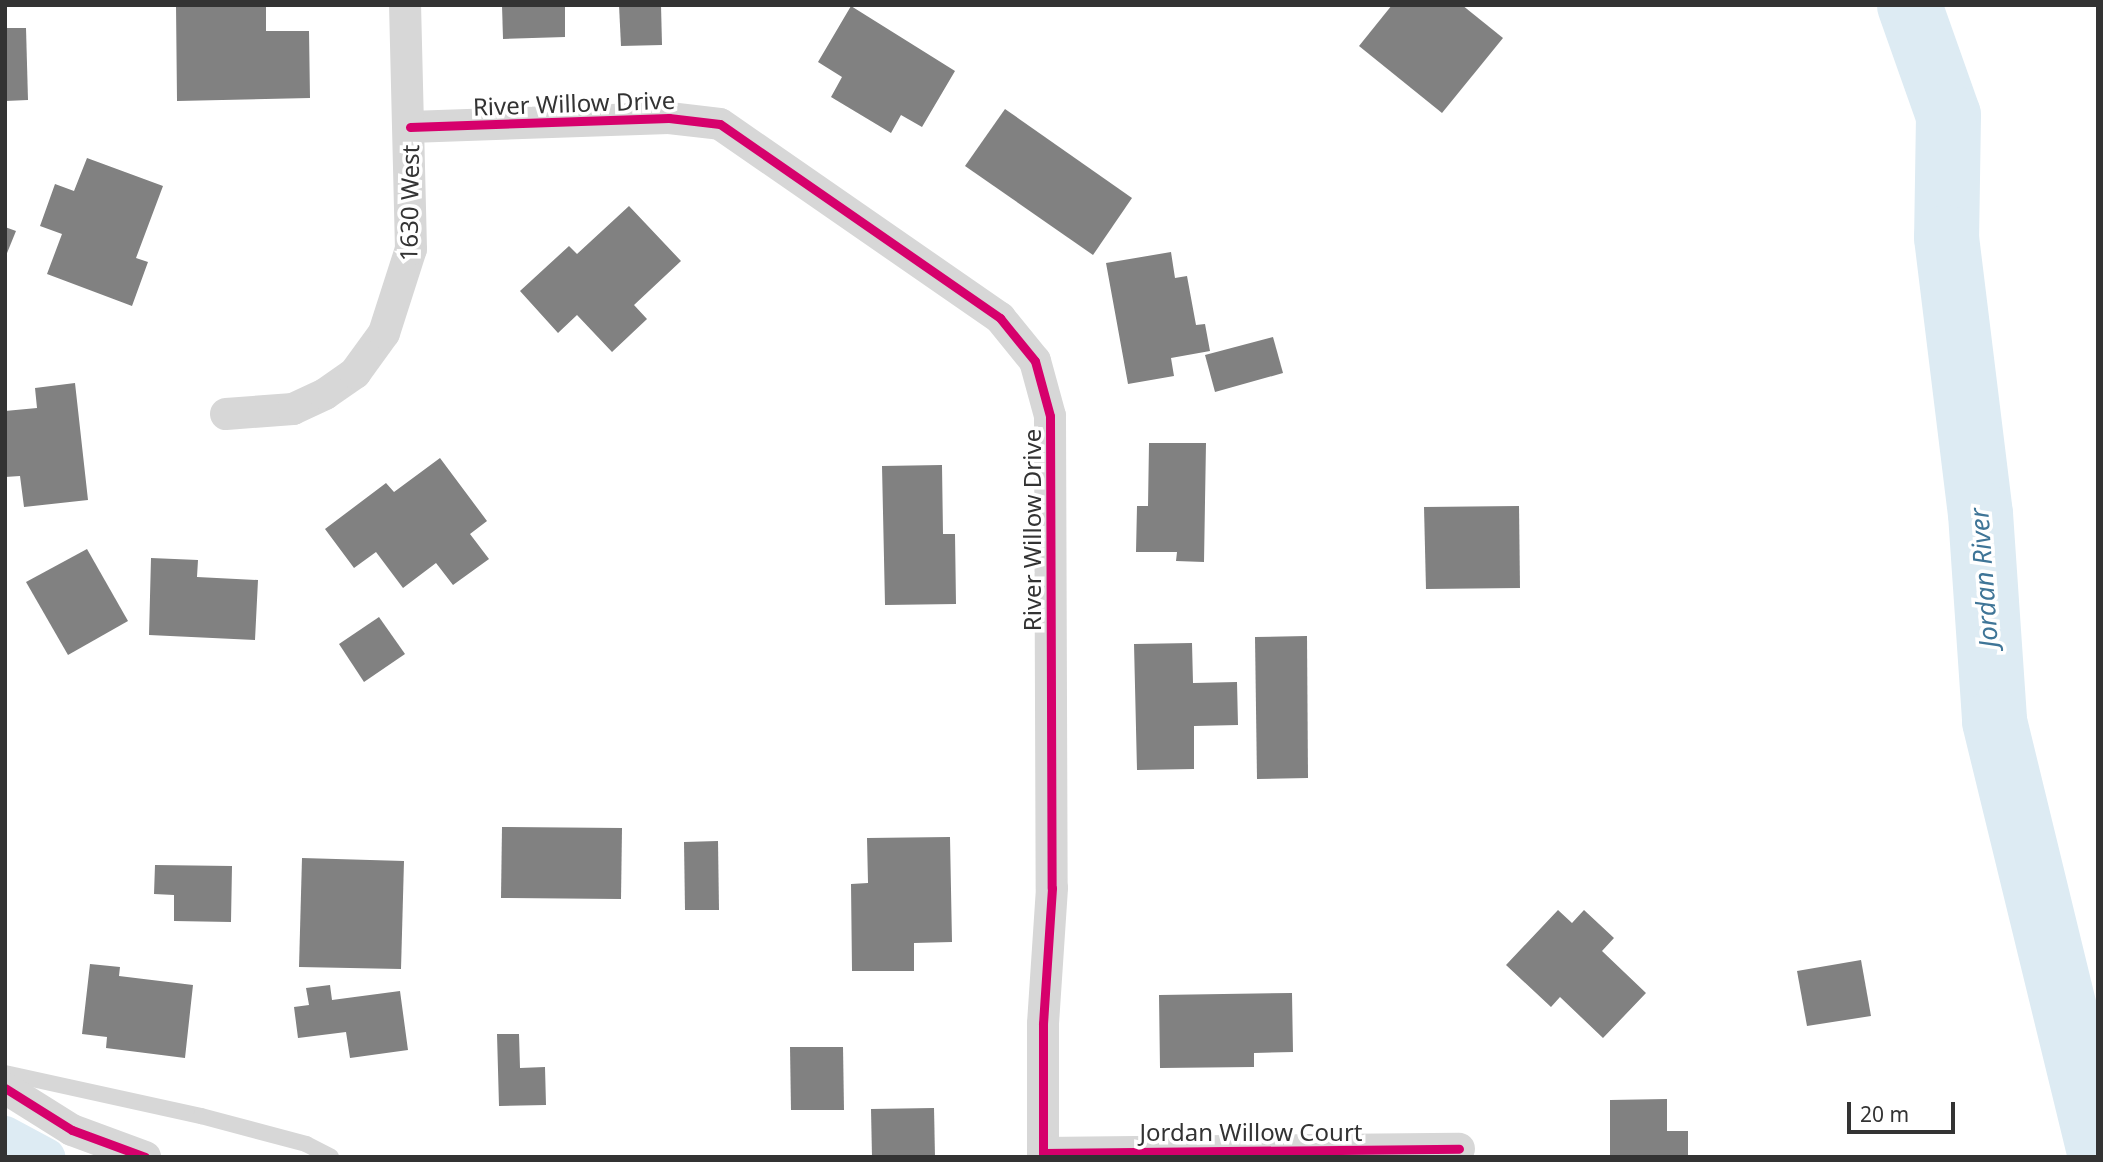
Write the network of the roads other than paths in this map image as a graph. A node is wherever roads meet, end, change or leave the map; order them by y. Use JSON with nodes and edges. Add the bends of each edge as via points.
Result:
{"nodes":[{"id":1,"x":405,"y":5,"type":"edge"},
{"id":2,"x":410,"y":127,"type":"junction"},
{"id":3,"x":226,"y":414,"type":"dead end"},
{"id":4,"x":5,"y":1073,"type":"edge"},
{"id":5,"x":5,"y":1088,"type":"edge"},
{"id":6,"x":1459,"y":1149,"type":"dead end"},
{"id":7,"x":1043,"y":1155,"type":"edge"},
{"id":8,"x":145,"y":1157,"type":"edge"},
{"id":9,"x":331,"y":1157,"type":"edge"}],
"edges":[{"from":1,"to":2,"type":"street","name":"1630 West"},
{"from":2,"to":3,"type":"street","name":"1630 West","via":[[414,206],[408,270],[371,355],[341,384],[293,409]]},
{"from":2,"to":7,"type":"street","name":"River Willow Drive","via":[[669,118],[720,124],[1000,318],[1035,361],[1051,416],[1052,874]]},
{"from":4,"to":9,"type":"lane","via":[[214,1120],[306,1144]]},
{"from":5,"to":8,"type":"street","via":[[72,1130]]},
{"from":6,"to":7,"type":"street","name":"Jordan Willow Court"}]}
